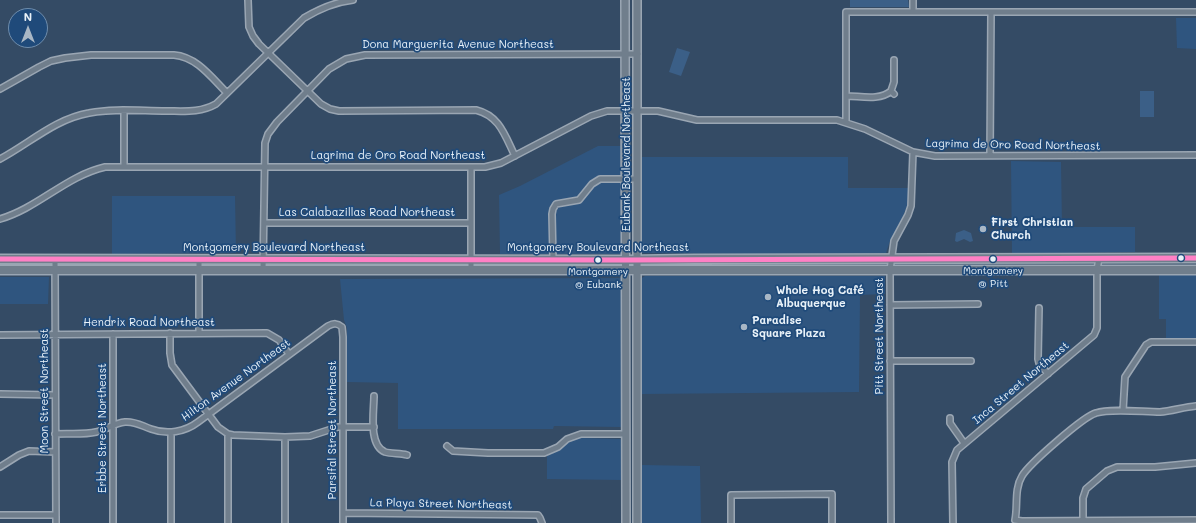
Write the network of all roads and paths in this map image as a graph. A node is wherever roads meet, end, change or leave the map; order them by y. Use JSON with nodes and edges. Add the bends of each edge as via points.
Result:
{"nodes":[{"id":1,"x":248,"y":0,"type":"edge"},
{"id":2,"x":353,"y":0,"type":"edge"},
{"id":3,"x":625,"y":0,"type":"edge"},
{"id":4,"x":638,"y":0,"type":"edge"},
{"id":5,"x":913,"y":0,"type":"edge"},
{"id":6,"x":913,"y":12,"type":"junction"},
{"id":7,"x":991,"y":12,"type":"junction"},
{"id":8,"x":1196,"y":12,"type":"edge"},
{"id":9,"x":267,"y":52,"type":"junction"},
{"id":10,"x":638,"y":54,"type":"junction"},
{"id":11,"x":625,"y":55,"type":"junction"},
{"id":12,"x":894,"y":60,"type":"dead end"},
{"id":13,"x":0,"y":89,"type":"edge"},
{"id":14,"x":308,"y":91,"type":"junction"},
{"id":15,"x":227,"y":93,"type":"junction"},
{"id":16,"x":847,"y":96,"type":"junction"},
{"id":17,"x":124,"y":111,"type":"junction"},
{"id":18,"x":626,"y":111,"type":"junction"},
{"id":19,"x":638,"y":111,"type":"junction"},
{"id":20,"x":846,"y":122,"type":"junction"},
{"id":21,"x":913,"y":152,"type":"junction"},
{"id":22,"x":515,"y":156,"type":"junction"},
{"id":23,"x":990,"y":156,"type":"junction"},
{"id":24,"x":1196,"y":156,"type":"edge"},
{"id":25,"x":0,"y":159,"type":"edge"},
{"id":26,"x":124,"y":167,"type":"junction"},
{"id":27,"x":264,"y":167,"type":"junction"},
{"id":28,"x":471,"y":167,"type":"junction"},
{"id":29,"x":625,"y":179,"type":"junction"},
{"id":30,"x":637,"y":179,"type":"junction"},
{"id":31,"x":0,"y":219,"type":"edge"},
{"id":32,"x":264,"y":223,"type":"junction"},
{"id":33,"x":471,"y":223,"type":"junction"},
{"id":34,"x":1099,"y":258,"type":"junction"},
{"id":35,"x":1196,"y":258,"type":"edge"},
{"id":36,"x":0,"y":259,"type":"edge"},
{"id":37,"x":55,"y":259,"type":"junction"},
{"id":38,"x":199,"y":259,"type":"junction"},
{"id":39,"x":263,"y":259,"type":"junction"},
{"id":40,"x":471,"y":259,"type":"junction"},
{"id":41,"x":552,"y":259,"type":"junction"},
{"id":42,"x":890,"y":259,"type":"junction"},
{"id":43,"x":625,"y":260,"type":"junction"},
{"id":44,"x":638,"y":260,"type":"junction"},
{"id":45,"x":0,"y":270,"type":"edge"},
{"id":46,"x":55,"y":270,"type":"junction"},
{"id":47,"x":199,"y":270,"type":"junction"},
{"id":48,"x":263,"y":270,"type":"junction"},
{"id":49,"x":471,"y":270,"type":"junction"},
{"id":50,"x":518,"y":270,"type":"junction"},
{"id":51,"x":625,"y":270,"type":"junction"},
{"id":52,"x":636,"y":270,"type":"junction"},
{"id":53,"x":890,"y":270,"type":"junction"},
{"id":54,"x":1097,"y":270,"type":"junction"},
{"id":55,"x":1196,"y":270,"type":"edge"},
{"id":56,"x":978,"y":304,"type":"dead end"},
{"id":57,"x":890,"y":305,"type":"junction"},
{"id":58,"x":1039,"y":308,"type":"dead end"},
{"id":59,"x":170,"y":333,"type":"junction"},
{"id":60,"x":198,"y":333,"type":"junction"},
{"id":61,"x":113,"y":334,"type":"junction"},
{"id":62,"x":0,"y":335,"type":"edge"},
{"id":63,"x":54,"y":335,"type":"junction"},
{"id":64,"x":343,"y":337,"type":"joint"},
{"id":65,"x":1196,"y":342,"type":"edge"},
{"id":66,"x":289,"y":354,"type":"junction"},
{"id":67,"x":890,"y":361,"type":"junction"},
{"id":68,"x":971,"y":362,"type":"dead end"},
{"id":69,"x":1048,"y":374,"type":"junction"},
{"id":70,"x":0,"y":394,"type":"edge"},
{"id":71,"x":55,"y":395,"type":"junction"},
{"id":72,"x":374,"y":396,"type":"dead end"},
{"id":73,"x":1196,"y":406,"type":"edge"},
{"id":74,"x":1123,"y":411,"type":"junction"},
{"id":75,"x":208,"y":414,"type":"junction"},
{"id":76,"x":950,"y":418,"type":"dead end"},
{"id":77,"x":113,"y":425,"type":"junction"},
{"id":78,"x":343,"y":427,"type":"junction"},
{"id":79,"x":374,"y":427,"type":"junction"},
{"id":80,"x":171,"y":432,"type":"junction"},
{"id":81,"x":55,"y":434,"type":"junction"},
{"id":82,"x":228,"y":434,"type":"junction"},
{"id":83,"x":626,"y":434,"type":"junction"},
{"id":84,"x":285,"y":437,"type":"junction"},
{"id":85,"x":964,"y":443,"type":"junction"},
{"id":86,"x":447,"y":446,"type":"dead end"},
{"id":87,"x":55,"y":452,"type":"junction"},
{"id":88,"x":407,"y":455,"type":"dead end"},
{"id":89,"x":1196,"y":463,"type":"edge"},
{"id":90,"x":0,"y":467,"type":"edge"},
{"id":91,"x":343,"y":513,"type":"junction"},
{"id":92,"x":0,"y":515,"type":"edge"},
{"id":93,"x":56,"y":515,"type":"junction"},
{"id":94,"x":1196,"y":520,"type":"edge"},
{"id":95,"x":1083,"y":521,"type":"junction"},
{"id":96,"x":56,"y":523,"type":"edge"},
{"id":97,"x":113,"y":523,"type":"edge"},
{"id":98,"x":171,"y":523,"type":"edge"},
{"id":99,"x":228,"y":523,"type":"edge"},
{"id":100,"x":285,"y":523,"type":"edge"},
{"id":101,"x":344,"y":523,"type":"edge"},
{"id":102,"x":542,"y":523,"type":"edge"},
{"id":103,"x":626,"y":523,"type":"edge"},
{"id":104,"x":637,"y":523,"type":"edge"},
{"id":105,"x":731,"y":523,"type":"edge"},
{"id":106,"x":832,"y":523,"type":"edge"},
{"id":107,"x":891,"y":523,"type":"edge"},
{"id":108,"x":953,"y":523,"type":"edge"}],
"edges":[{"from":1,"to":9,"type":"street","via":[[249,27],[253,36]]},
{"from":2,"to":9,"type":"street","via":[[316,10]]},
{"from":3,"to":11,"type":"main road","name":"Eubank Boulevard Northeast"},
{"from":4,"to":10,"type":"main road","name":"Eubank Boulevard Northeast"},
{"from":5,"to":6,"type":"street"},
{"from":6,"to":7,"type":"street"},
{"from":6,"to":16,"type":"street","via":[[846,12]]},
{"from":7,"to":8,"type":"street"},
{"from":7,"to":23,"type":"street"},
{"from":9,"to":14,"type":"street"},
{"from":9,"to":15,"type":"street"},
{"from":10,"to":11,"type":"street","name":"Dona Marguerita Avenue Northeast"},
{"from":10,"to":19,"type":"main road","name":"Eubank Boulevard Northeast"},
{"from":11,"to":14,"type":"street","name":"Dona Marguerita Avenue Northeast","via":[[365,55],[340,61]]},
{"from":11,"to":18,"type":"main road","name":"Eubank Boulevard Northeast"},
{"from":12,"to":16,"type":"street","via":[[892,92],[878,96]]},
{"from":13,"to":15,"type":"street","via":[[38,67],[65,58],[91,55],[174,55],[195,62]]},
{"from":14,"to":22,"type":"street","via":[[325,107],[339,111],[483,112],[496,120]]},
{"from":14,"to":27,"type":"street","name":"Dona Marguerita Avenue Northeast","via":[[268,134],[264,143]]},
{"from":15,"to":17,"type":"street","via":[[216,104],[200,111]]},
{"from":16,"to":20,"type":"street"},
{"from":17,"to":25,"type":"street","via":[[88,113],[69,119]]},
{"from":17,"to":26,"type":"street"},
{"from":18,"to":19,"type":"street","name":"Lagrima de Oro Road Northeast"},
{"from":18,"to":22,"type":"street","name":"Lagrima de Oro Road Northeast","via":[[607,111],[591,116]]},
{"from":18,"to":29,"type":"main road","name":"Eubank Boulevard Northeast"},
{"from":19,"to":20,"type":"street","name":"Lagrima de Oro Road Northeast","via":[[658,111],[697,120]]},
{"from":19,"to":30,"type":"main road","name":"Eubank Boulevard Northeast"},
{"from":20,"to":21,"type":"street","name":"Lagrima de Oro Road Northeast"},
{"from":21,"to":23,"type":"street","name":"Lagrima de Oro Road Northeast","via":[[935,156]]},
{"from":21,"to":42,"type":"street","name":"Pitt Street Northeast","via":[[911,206],[894,241]]},
{"from":22,"to":28,"type":"street","name":"Lagrima de Oro Road Northeast","via":[[493,166]]},
{"from":23,"to":24,"type":"street","name":"Lagrima de Oro Road Northeast"},
{"from":26,"to":27,"type":"street","name":"Lagrima de Oro Road Northeast"},
{"from":26,"to":31,"type":"street","name":"Lagrima de Oro Road Northeast","via":[[105,167],[86,172],[29,208]]},
{"from":27,"to":28,"type":"street","name":"Lagrima de Oro Road Northeast"},
{"from":27,"to":32,"type":"street","name":"Dona Marguerita Avenue Northeast"},
{"from":28,"to":33,"type":"street"},
{"from":29,"to":30,"type":"street"},
{"from":29,"to":41,"type":"street","via":[[600,179],[592,184],[579,200],[556,204],[552,214]]},
{"from":29,"to":43,"type":"main road","name":"Eubank Boulevard Northeast"},
{"from":30,"to":44,"type":"main road","name":"Eubank Boulevard Northeast"},
{"from":32,"to":33,"type":"street","name":"Las Calabazillas Road Northeast"},
{"from":32,"to":39,"type":"street","name":"Dona Marguerita Avenue Northeast"},
{"from":33,"to":40,"type":"street"},
{"from":34,"to":35,"type":"main road","name":"Montgomery Boulevard Northeast"},
{"from":34,"to":42,"type":"main road","name":"Montgomery Boulevard Northeast"},
{"from":34,"to":54,"type":"street","name":"Inca Street Northeast"},
{"from":36,"to":37,"type":"main road","name":"Montgomery Boulevard Northeast"},
{"from":37,"to":38,"type":"main road","name":"Montgomery Boulevard Northeast"},
{"from":37,"to":46,"type":"street","name":"Moon Street Northeast"},
{"from":38,"to":39,"type":"main road","name":"Montgomery Boulevard Northeast"},
{"from":38,"to":47,"type":"street"},
{"from":39,"to":40,"type":"main road","name":"Montgomery Boulevard Northeast"},
{"from":39,"to":48,"type":"street","name":"Dona Marguerita Avenue Northeast"},
{"from":40,"to":41,"type":"main road","name":"Montgomery Boulevard Northeast"},
{"from":40,"to":49,"type":"street"},
{"from":41,"to":43,"type":"main road","name":"Montgomery Boulevard Northeast"},
{"from":41,"to":50,"type":"main road","via":[[550,265],[522,266]]},
{"from":42,"to":44,"type":"main road","name":"Montgomery Boulevard Northeast"},
{"from":42,"to":53,"type":"street","name":"Pitt Street Northeast"},
{"from":43,"to":44,"type":"main road","name":"Montgomery Boulevard Northeast"},
{"from":43,"to":51,"type":"main road","name":"Eubank Boulevard Northeast"},
{"from":44,"to":52,"type":"main road","name":"Eubank Boulevard Northeast"},
{"from":45,"to":46,"type":"main road","name":"Montgomery Boulevard Northeast"},
{"from":46,"to":47,"type":"main road","name":"Montgomery Boulevard Northeast"},
{"from":46,"to":63,"type":"street","name":"Moon Street Northeast"},
{"from":47,"to":48,"type":"main road","name":"Montgomery Boulevard Northeast"},
{"from":47,"to":60,"type":"street"},
{"from":48,"to":49,"type":"main road","name":"Montgomery Boulevard Northeast"},
{"from":49,"to":50,"type":"main road","name":"Montgomery Boulevard Northeast"},
{"from":50,"to":51,"type":"main road","name":"Montgomery Boulevard Northeast"},
{"from":51,"to":52,"type":"main road","name":"Montgomery Boulevard Northeast"},
{"from":51,"to":83,"type":"main road","name":"Eubank Boulevard Northeast"},
{"from":52,"to":53,"type":"main road","name":"Montgomery Boulevard Northeast"},
{"from":52,"to":104,"type":"main road","name":"Eubank Boulevard Northeast"},
{"from":53,"to":54,"type":"main road","name":"Montgomery Boulevard Northeast"},
{"from":53,"to":57,"type":"street","name":"Pitt Street Northeast"},
{"from":54,"to":55,"type":"main road","name":"Montgomery Boulevard Northeast"},
{"from":54,"to":69,"type":"street","name":"Inca Street Northeast","via":[[1097,328],[1094,335]]},
{"from":56,"to":57,"type":"street"},
{"from":57,"to":67,"type":"street","name":"Pitt Street Northeast"},
{"from":58,"to":69,"type":"street","via":[[1038,359]]},
{"from":59,"to":60,"type":"street","name":"Hendrix Road Northeast"},
{"from":59,"to":61,"type":"street","name":"Hendrix Road Northeast"},
{"from":59,"to":75,"type":"street","via":[[172,365]]},
{"from":60,"to":66,"type":"street","name":"Hendrix Road Northeast","via":[[267,333],[279,340]]},
{"from":61,"to":63,"type":"street","name":"Hendrix Road Northeast"},
{"from":61,"to":77,"type":"street","name":"Erbbe Street Northeast"},
{"from":62,"to":63,"type":"street","name":"Hendrix Road Northeast"},
{"from":63,"to":71,"type":"street","name":"Moon Street Northeast"},
{"from":64,"to":66,"type":"street","name":"Hilton Avenue Northeast","via":[[342,327],[334,324]]},
{"from":64,"to":78,"type":"street","name":"Parsifal Street Northeast"},
{"from":65,"to":74,"type":"street","via":[[1151,342],[1146,345],[1125,377]]},
{"from":66,"to":75,"type":"street","name":"Hilton Avenue Northeast"},
{"from":67,"to":68,"type":"street"},
{"from":67,"to":107,"type":"street","name":"Pitt Street Northeast"},
{"from":69,"to":85,"type":"street","name":"Inca Street Northeast"},
{"from":70,"to":71,"type":"street"},
{"from":71,"to":81,"type":"street","name":"Moon Street Northeast"},
{"from":72,"to":79,"type":"street"},
{"from":73,"to":74,"type":"street","via":[[1162,412]]},
{"from":74,"to":95,"type":"street","via":[[1102,411],[1087,417],[1032,464],[1022,476],[1017,491],[1015,520]]},
{"from":75,"to":80,"type":"street","name":"Hilton Avenue Northeast","via":[[185,430]]},
{"from":75,"to":82,"type":"street","via":[[218,427]]},
{"from":76,"to":85,"type":"street","via":[[950,423]]},
{"from":77,"to":80,"type":"street","name":"Hilton Avenue Northeast","via":[[134,422],[158,431]]},
{"from":77,"to":81,"type":"street","name":"Hilton Avenue Northeast","via":[[91,433]]},
{"from":77,"to":97,"type":"street","name":"Erbbe Street Northeast"},
{"from":78,"to":79,"type":"street"},
{"from":78,"to":84,"type":"street","via":[[310,436]]},
{"from":78,"to":91,"type":"street","name":"Parsifal Street Northeast"},
{"from":79,"to":88,"type":"street","via":[[375,442],[380,449],[388,453]]},
{"from":80,"to":98,"type":"street"},
{"from":81,"to":87,"type":"street","name":"Moon Street Northeast"},
{"from":82,"to":84,"type":"street"},
{"from":82,"to":99,"type":"street"},
{"from":83,"to":86,"type":"street","via":[[581,434],[568,438],[558,447],[544,453],[453,451]]},
{"from":83,"to":103,"type":"main road","name":"Eubank Boulevard Northeast"},
{"from":84,"to":100,"type":"street"},
{"from":85,"to":108,"type":"street","name":"Inca Street Northeast","via":[[952,462]]},
{"from":87,"to":90,"type":"street","via":[[29,451]]},
{"from":87,"to":93,"type":"street","name":"Moon Street Northeast"},
{"from":89,"to":95,"type":"street","via":[[1117,467],[1107,470],[1086,489],[1083,498]]},
{"from":91,"to":101,"type":"street","name":"Parsifal Street Northeast"},
{"from":91,"to":102,"type":"street","name":"La Playa Street Northeast","via":[[538,515]]},
{"from":92,"to":93,"type":"street"},
{"from":93,"to":96,"type":"street","name":"Moon Street Northeast"},
{"from":94,"to":95,"type":"street"},
{"from":105,"to":106,"type":"street","via":[[731,495],[832,494]]}]}
